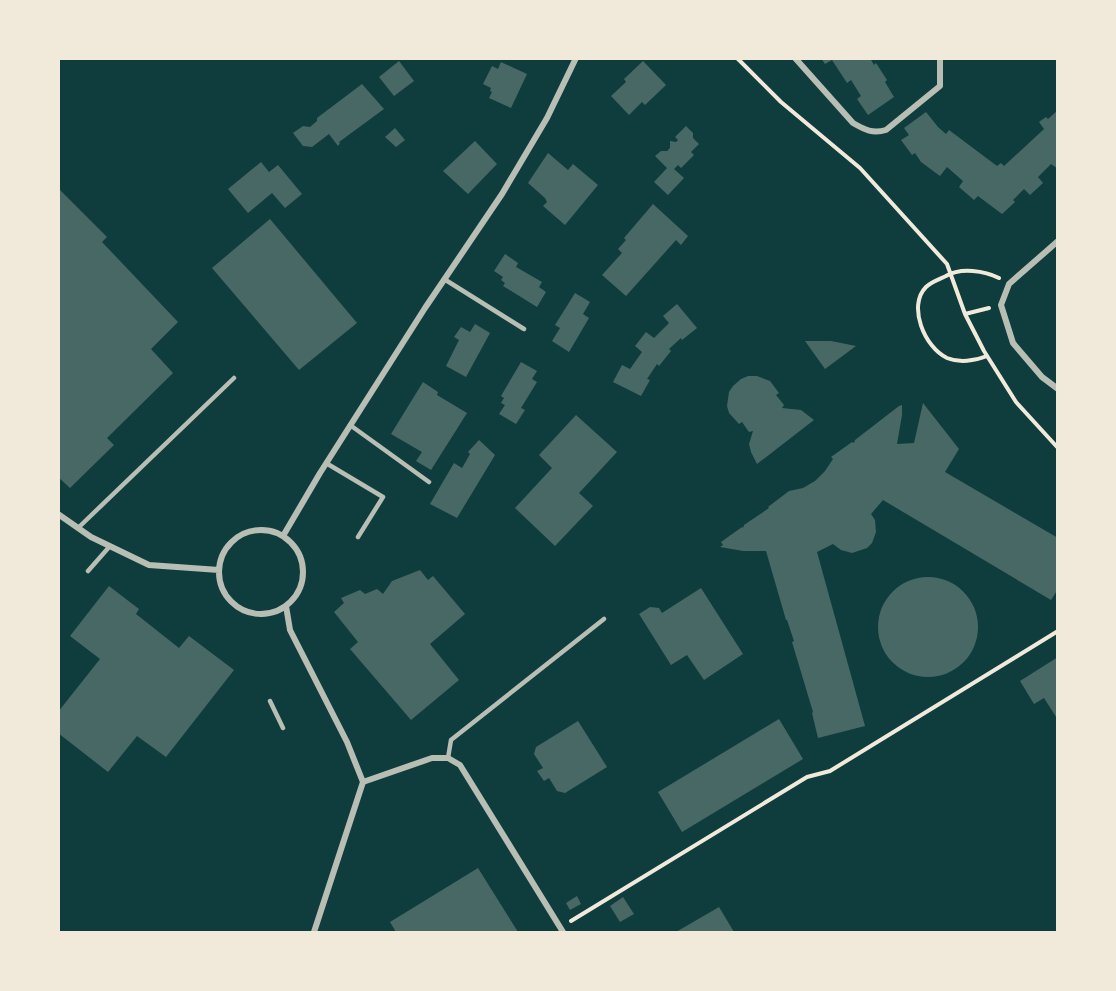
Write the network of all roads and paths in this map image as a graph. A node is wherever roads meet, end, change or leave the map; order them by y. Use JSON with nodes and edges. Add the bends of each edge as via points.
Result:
{"nodes":[{"id":1,"x":576,"y":58,"type":"edge"},
{"id":2,"x":736,"y":58,"type":"edge"},
{"id":3,"x":795,"y":58,"type":"edge"},
{"id":4,"x":940,"y":58,"type":"edge"},
{"id":5,"x":1058,"y":241,"type":"edge"},
{"id":6,"x":951,"y":273,"type":"junction"},
{"id":7,"x":444,"y":279,"type":"junction"},
{"id":8,"x":1009,"y":284,"type":"junction"},
{"id":9,"x":1001,"y":305,"type":"junction"},
{"id":10,"x":965,"y":314,"type":"junction"},
{"id":11,"x":525,"y":329,"type":"dead end"},
{"id":12,"x":987,"y":356,"type":"junction"},
{"id":13,"x":234,"y":378,"type":"dead end"},
{"id":14,"x":1058,"y":388,"type":"edge"},
{"id":15,"x":350,"y":425,"type":"junction"},
{"id":16,"x":1058,"y":448,"type":"edge"},
{"id":17,"x":326,"y":463,"type":"junction"},
{"id":18,"x":429,"y":482,"type":"dead end"},
{"id":19,"x":58,"y":514,"type":"edge"},
{"id":20,"x":78,"y":528,"type":"junction"},
{"id":21,"x":284,"y":536,"type":"junction"},
{"id":22,"x":358,"y":537,"type":"dead end"},
{"id":23,"x":110,"y":546,"type":"junction"},
{"id":24,"x":219,"y":570,"type":"junction"},
{"id":25,"x":88,"y":571,"type":"dead end"},
{"id":26,"x":286,"y":606,"type":"junction"},
{"id":27,"x":604,"y":619,"type":"dead end"},
{"id":28,"x":1058,"y":631,"type":"edge"},
{"id":29,"x":270,"y":700,"type":"dead end"},
{"id":30,"x":283,"y":728,"type":"dead end"},
{"id":31,"x":448,"y":758,"type":"junction"},
{"id":32,"x":363,"y":782,"type":"junction"},
{"id":33,"x":562,"y":930,"type":"edge"},
{"id":34,"x":314,"y":933,"type":"edge"}],
"edges":[{"from":1,"to":7,"type":"street","via":[[547,118],[502,194]]},
{"from":2,"to":6,"type":"path","via":[[781,102],[860,168]]},
{"from":3,"to":4,"type":"street","via":[[853,123],[876,133],[886,130],[940,86]]},
{"from":5,"to":8,"type":"street"},
{"from":6,"to":8,"type":"path","via":[[989,273]]},
{"from":6,"to":10,"type":"path"},
{"from":6,"to":12,"type":"path","via":[[926,287],[920,298],[918,317],[926,339],[946,358],[967,361]]},
{"from":7,"to":11,"type":"lane"},
{"from":7,"to":15,"type":"street"},
{"from":8,"to":9,"type":"street"},
{"from":9,"to":10,"type":"path"},
{"from":9,"to":14,"type":"street","via":[[1013,343],[1042,377]]},
{"from":10,"to":12,"type":"path"},
{"from":12,"to":16,"type":"path","via":[[1016,402]]},
{"from":13,"to":20,"type":"lane"},
{"from":15,"to":17,"type":"street"},
{"from":15,"to":18,"type":"lane"},
{"from":17,"to":21,"type":"street"},
{"from":17,"to":22,"type":"lane","via":[[383,497]]},
{"from":19,"to":20,"type":"street"},
{"from":20,"to":23,"type":"street"},
{"from":21,"to":24,"type":"street","via":[[272,531],[247,532],[227,547]]},
{"from":21,"to":26,"type":"street","via":[[303,564],[300,588]]},
{"from":23,"to":24,"type":"street","via":[[149,565]]},
{"from":23,"to":25,"type":"lane"},
{"from":24,"to":26,"type":"street","via":[[226,596],[248,612],[274,612]]},
{"from":26,"to":32,"type":"street","via":[[290,630]]},
{"from":27,"to":31,"type":"lane","via":[[451,740]]},
{"from":28,"to":33,"type":"path","via":[[830,771],[807,777]]},
{"from":29,"to":30,"type":"lane"},
{"from":31,"to":32,"type":"street","via":[[432,758]]},
{"from":31,"to":33,"type":"street","via":[[460,765]]},
{"from":32,"to":34,"type":"street"}]}
